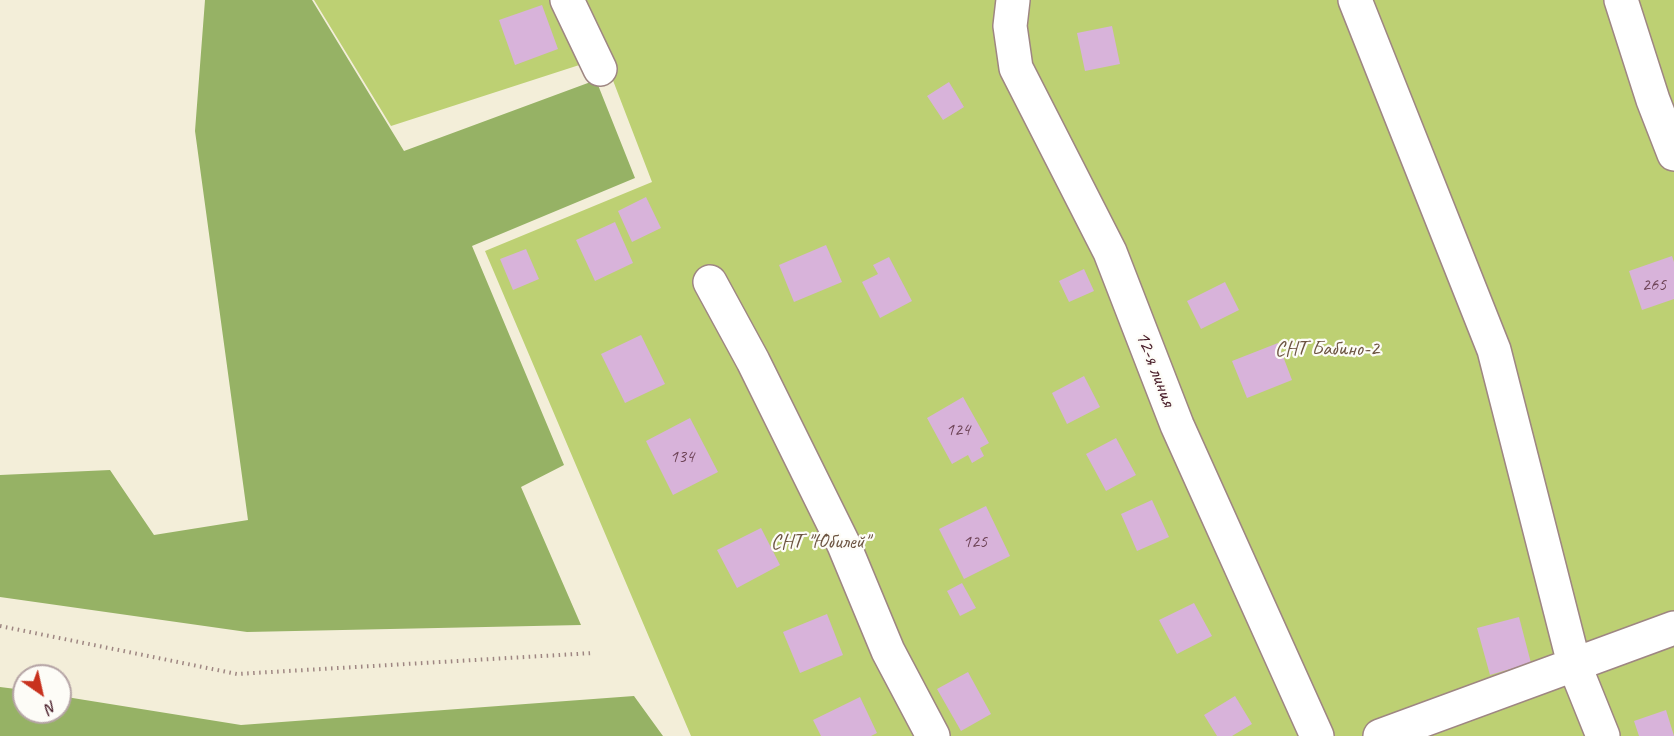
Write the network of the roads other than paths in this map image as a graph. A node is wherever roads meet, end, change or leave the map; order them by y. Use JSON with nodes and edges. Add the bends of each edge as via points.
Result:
{"nodes":[{"id":1,"x":567,"y":0,"type":"edge"},
{"id":2,"x":1013,"y":0,"type":"edge"},
{"id":3,"x":1354,"y":0,"type":"edge"},
{"id":4,"x":1622,"y":0,"type":"edge"},
{"id":5,"x":600,"y":69,"type":"dead end"},
{"id":6,"x":1674,"y":154,"type":"edge"},
{"id":7,"x":710,"y":282,"type":"dead end"},
{"id":8,"x":1674,"y":628,"type":"edge"},
{"id":9,"x":1574,"y":664,"type":"junction"},
{"id":10,"x":933,"y":736,"type":"edge"},
{"id":11,"x":1317,"y":736,"type":"edge"},
{"id":12,"x":1380,"y":736,"type":"edge"},
{"id":13,"x":1603,"y":736,"type":"edge"}],
"edges":[{"from":1,"to":5,"type":"street"},
{"from":2,"to":11,"type":"street","name":"12-я линия","via":[[1010,26],[1016,68],[1110,252],[1177,425]]},
{"from":3,"to":9,"type":"street","via":[[1494,350]]},
{"from":4,"to":6,"type":"street"},
{"from":7,"to":10,"type":"street","via":[[839,535],[888,651]]},
{"from":8,"to":9,"type":"street"},
{"from":9,"to":12,"type":"street"},
{"from":9,"to":13,"type":"street"}]}
